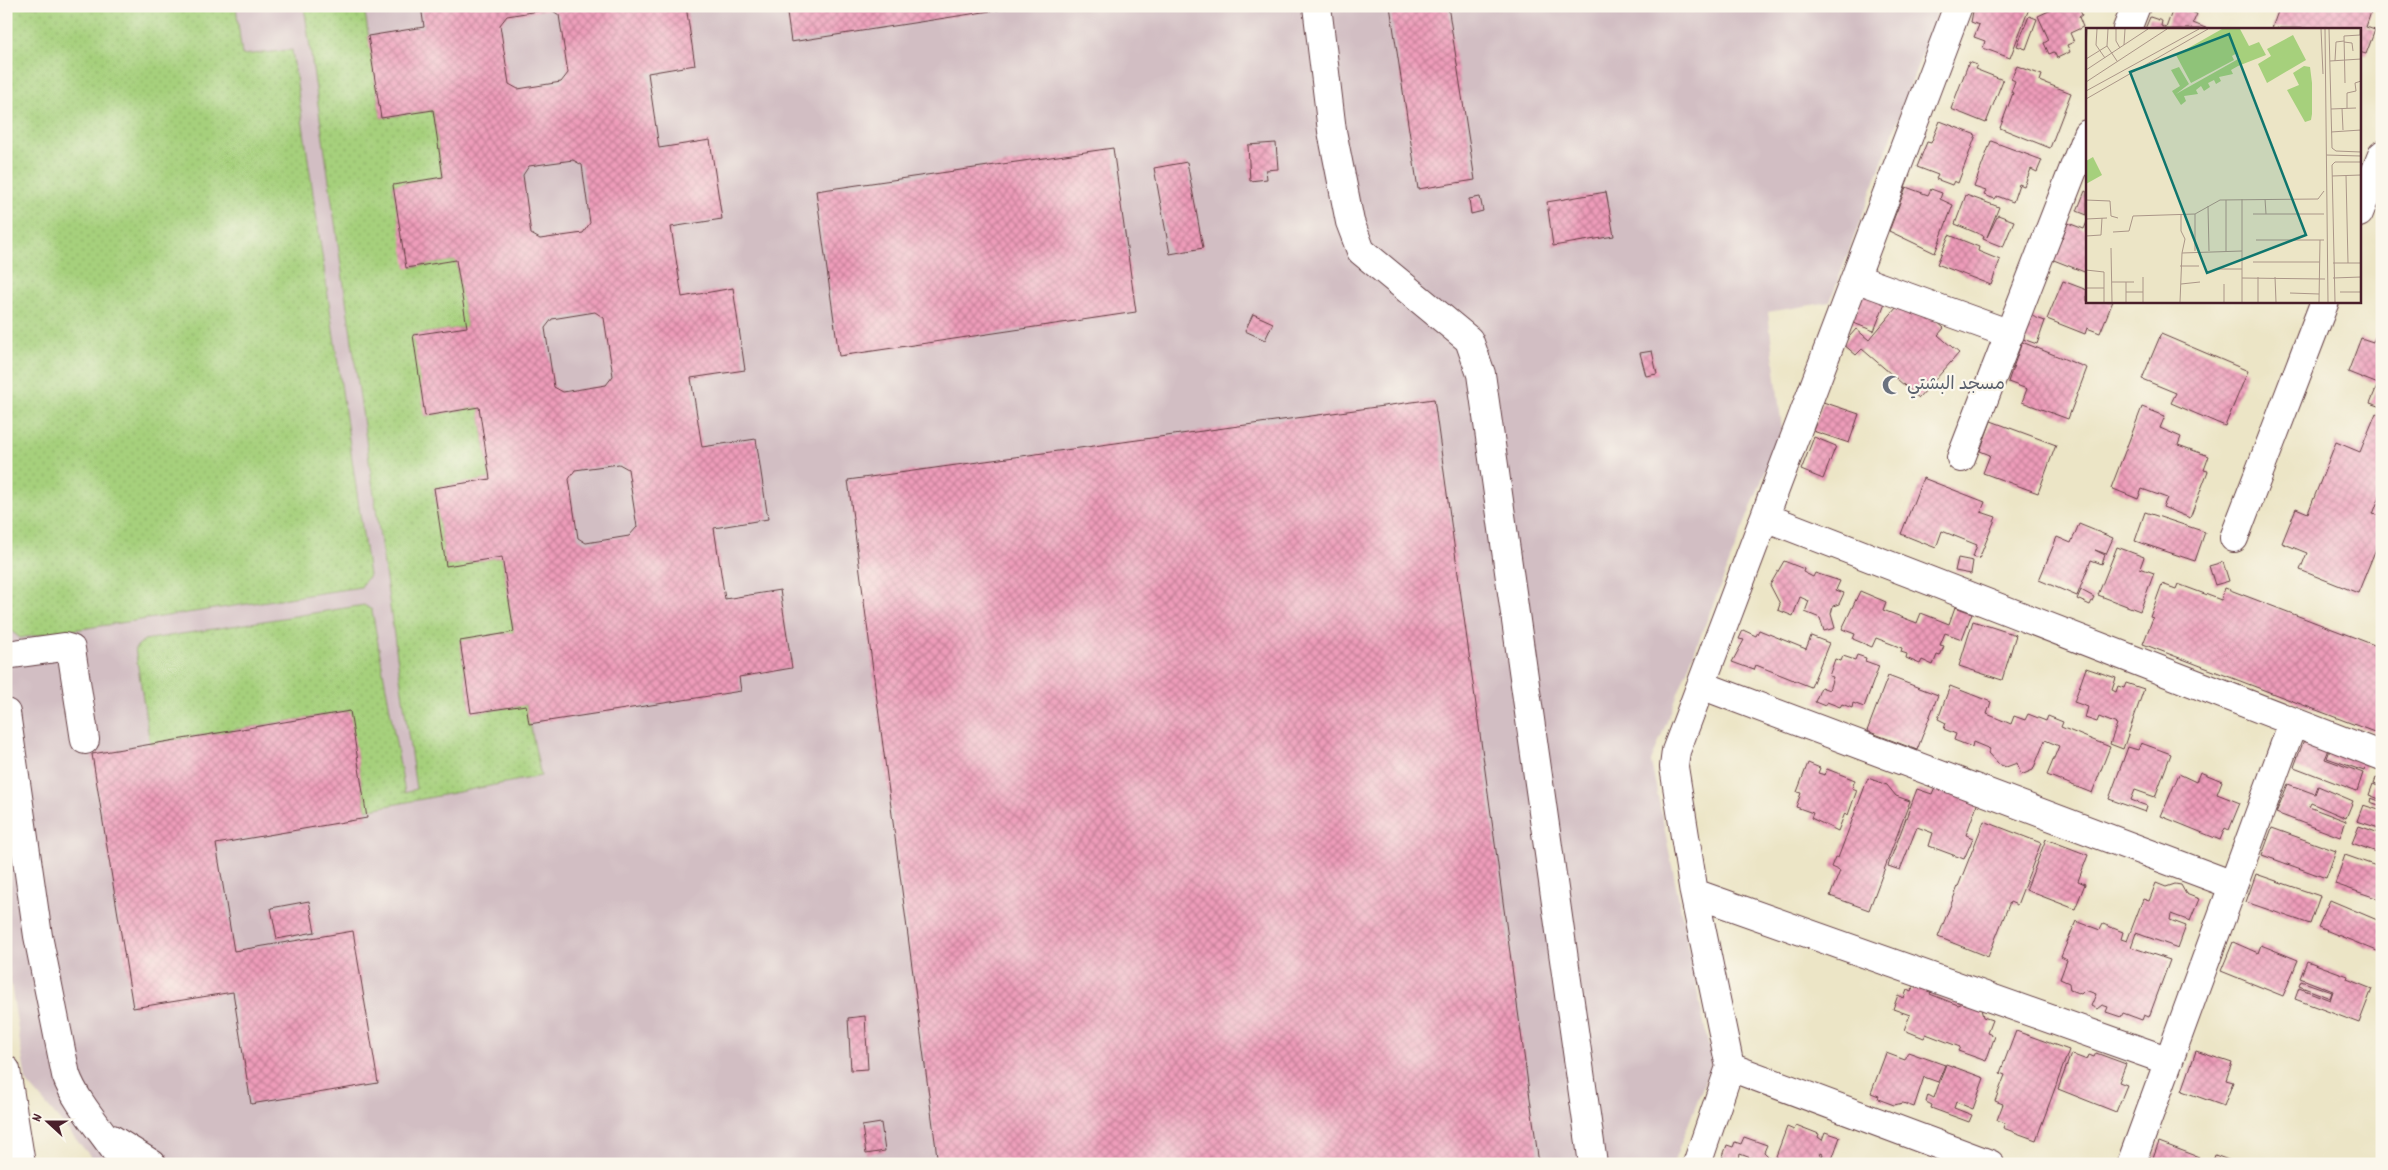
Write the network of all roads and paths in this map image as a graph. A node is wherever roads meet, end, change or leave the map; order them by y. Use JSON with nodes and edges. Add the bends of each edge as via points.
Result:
{"nodes":[{"id":1,"x":1317,"y":6,"type":"edge"},
{"id":2,"x":1958,"y":6,"type":"edge"},
{"id":3,"x":2136,"y":6,"type":"edge"},
{"id":4,"x":2127,"y":28,"type":"edge"},
{"id":5,"x":2086,"y":137,"type":"edge"},
{"id":6,"x":2382,"y":155,"type":"edge"},
{"id":7,"x":2360,"y":210,"type":"edge"},
{"id":8,"x":1855,"y":278,"type":"junction"},
{"id":9,"x":2325,"y":302,"type":"edge"},
{"id":10,"x":2010,"y":334,"type":"junction"},
{"id":11,"x":1961,"y":458,"type":"dead end"},
{"id":12,"x":1765,"y":517,"type":"junction"},
{"id":13,"x":2234,"y":538,"type":"dead end"},
{"id":14,"x":6,"y":655,"type":"edge"},
{"id":15,"x":1701,"y":684,"type":"junction"},
{"id":16,"x":6,"y":713,"type":"edge"},
{"id":17,"x":2293,"y":722,"type":"junction"},
{"id":18,"x":85,"y":740,"type":"dead end"},
{"id":19,"x":2382,"y":756,"type":"edge"},
{"id":20,"x":2233,"y":884,"type":"junction"},
{"id":21,"x":1694,"y":892,"type":"junction"},
{"id":22,"x":2169,"y":1061,"type":"junction"},
{"id":23,"x":1730,"y":1067,"type":"junction"},
{"id":24,"x":6,"y":1070,"type":"edge"},
{"id":25,"x":107,"y":1136,"type":"junction"},
{"id":26,"x":21,"y":1164,"type":"edge"},
{"id":27,"x":124,"y":1164,"type":"edge"},
{"id":28,"x":152,"y":1164,"type":"edge"},
{"id":29,"x":1594,"y":1164,"type":"edge"},
{"id":30,"x":1697,"y":1164,"type":"edge"},
{"id":31,"x":1990,"y":1164,"type":"edge"},
{"id":32,"x":2131,"y":1164,"type":"edge"}],
"edges":[{"from":1,"to":29,"type":"street","via":[[1332,131],[1350,222],[1362,251],[1469,340],[1481,374]]},
{"from":2,"to":8,"type":"street"},
{"from":3,"to":4,"type":"street"},
{"from":5,"to":10,"type":"street"},
{"from":6,"to":7,"type":"street"},
{"from":8,"to":10,"type":"street"},
{"from":8,"to":12,"type":"street"},
{"from":9,"to":13,"type":"street"},
{"from":10,"to":11,"type":"street"},
{"from":12,"to":15,"type":"street"},
{"from":12,"to":17,"type":"street"},
{"from":14,"to":18,"type":"street","via":[[64,647],[71,649]]},
{"from":15,"to":20,"type":"street"},
{"from":15,"to":21,"type":"street","via":[[1676,751],[1674,767]]},
{"from":16,"to":25,"type":"street","via":[[38,936],[66,1076],[72,1091]]},
{"from":17,"to":19,"type":"street"},
{"from":17,"to":20,"type":"street"},
{"from":20,"to":22,"type":"street"},
{"from":21,"to":22,"type":"street"},
{"from":21,"to":23,"type":"street"},
{"from":22,"to":32,"type":"street"},
{"from":23,"to":30,"type":"street"},
{"from":23,"to":31,"type":"street"},
{"from":24,"to":26,"type":"street"},
{"from":25,"to":27,"type":"street"},
{"from":25,"to":28,"type":"street"}]}
